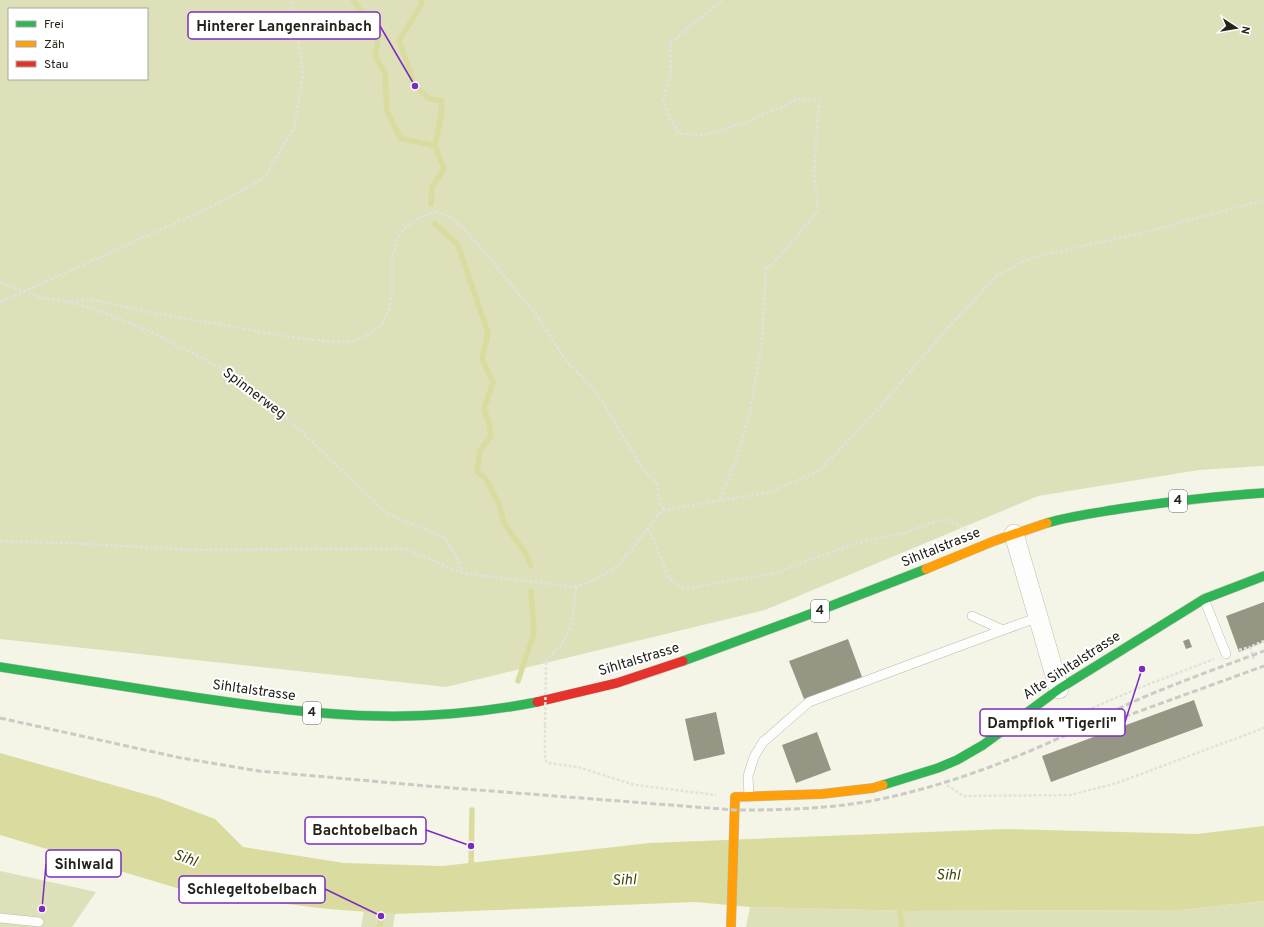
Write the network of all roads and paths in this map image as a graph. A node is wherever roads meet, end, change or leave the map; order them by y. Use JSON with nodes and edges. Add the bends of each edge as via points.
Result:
{"nodes":[{"id":1,"x":292,"y":0,"type":"edge"},
{"id":2,"x":722,"y":0,"type":"edge"},
{"id":3,"x":1264,"y":200,"type":"edge"},
{"id":4,"x":0,"y":282,"type":"edge"},
{"id":5,"x":24,"y":292,"type":"junction"},
{"id":6,"x":0,"y":302,"type":"edge"},
{"id":7,"x":71,"y":302,"type":"junction"},
{"id":8,"x":1264,"y":493,"type":"edge"},
{"id":9,"x":720,"y":500,"type":"junction"},
{"id":10,"x":664,"y":510,"type":"junction"},
{"id":11,"x":647,"y":529,"type":"junction"},
{"id":12,"x":966,"y":529,"type":"dead end"},
{"id":13,"x":1014,"y":534,"type":"junction"},
{"id":14,"x":0,"y":540,"type":"edge"},
{"id":15,"x":462,"y":573,"type":"junction"},
{"id":16,"x":1264,"y":576,"type":"edge"},
{"id":17,"x":576,"y":586,"type":"junction"},
{"id":18,"x":1204,"y":599,"type":"junction"},
{"id":19,"x":972,"y":616,"type":"dead end"},
{"id":20,"x":1039,"y":617,"type":"junction"},
{"id":21,"x":1003,"y":630,"type":"junction"},
{"id":22,"x":1264,"y":641,"type":"edge"},
{"id":23,"x":1250,"y":647,"type":"junction"},
{"id":24,"x":1226,"y":654,"type":"junction"},
{"id":25,"x":1254,"y":659,"type":"dead end"},
{"id":26,"x":0,"y":667,"type":"edge"},
{"id":27,"x":1059,"y":689,"type":"junction"},
{"id":28,"x":1264,"y":728,"type":"edge"},
{"id":29,"x":1037,"y":732,"type":"dead end"},
{"id":30,"x":938,"y":768,"type":"junction"},
{"id":31,"x":749,"y":797,"type":"junction"},
{"id":32,"x":735,"y":798,"type":"junction"},
{"id":33,"x":0,"y":918,"type":"edge"},
{"id":34,"x":39,"y":922,"type":"dead end"},
{"id":35,"x":731,"y":925,"type":"edge"}],
"edges":[{"from":1,"to":5,"type":"path","via":[[302,73],[294,128],[264,178],[209,208]]},
{"from":2,"to":9,"type":"path","via":[[670,43],[671,71],[664,98],[669,118],[679,134],[703,135],[744,123],[799,99],[819,101],[814,172],[818,211],[771,266],[766,266],[762,340],[751,407],[737,457]]},
{"from":3,"to":9,"type":"path","via":[[1142,233],[1030,258],[998,275],[820,470],[770,492]]},
{"from":4,"to":5,"type":"path","name":"Spinnerweg"},
{"from":5,"to":6,"type":"path"},
{"from":5,"to":7,"type":"path","name":"Spinnerweg","via":[[42,298]]},
{"from":7,"to":10,"type":"path","via":[[90,299],[290,337],[332,342],[353,341],[371,333],[383,323],[392,293],[392,258],[397,239],[404,228],[420,217],[436,212],[450,217],[469,234],[535,313],[564,358],[597,393],[643,469],[658,483],[660,502]]},
{"from":7,"to":15,"type":"path","name":"Spinnerweg","via":[[113,316],[233,374],[284,415],[386,513],[445,538]]},
{"from":8,"to":13,"type":"main road","name":"Sihltalstrasse","number":"4","via":[[1093,513],[1050,522]]},
{"from":9,"to":10,"type":"path"},
{"from":10,"to":11,"type":"path"},
{"from":11,"to":12,"type":"path","via":[[654,540],[668,577],[680,588],[689,588],[775,573],[856,543],[904,533],[946,520]]},
{"from":11,"to":17,"type":"path","via":[[615,568],[599,578]]},
{"from":13,"to":20,"type":"street"},
{"from":13,"to":26,"type":"main road","name":"Sihltalstrasse","number":"4","via":[[849,600],[630,679],[580,693],[498,708],[426,715],[322,714]]},
{"from":14,"to":15,"type":"path","via":[[192,550],[405,549]]},
{"from":15,"to":17,"type":"path"},
{"from":16,"to":18,"type":"main road","name":"Alte Sihltalstrasse"},
{"from":17,"to":32,"type":"path","bridge":true,"via":[[570,629],[564,642],[546,662],[545,760],[548,763],[578,767],[635,785]]},
{"from":18,"to":24,"type":"lane"},
{"from":18,"to":27,"type":"main road","name":"Alte Sihltalstrasse"},
{"from":19,"to":21,"type":"lane"},
{"from":20,"to":21,"type":"lane"},
{"from":20,"to":27,"type":"street"},
{"from":21,"to":31,"type":"lane","via":[[809,702],[763,742],[754,757],[748,776]]},
{"from":22,"to":23,"type":"path"},
{"from":23,"to":24,"type":"path"},
{"from":23,"to":25,"type":"path"},
{"from":24,"to":29,"type":"path"},
{"from":27,"to":30,"type":"main road","name":"Alte Sihltalstrasse","via":[[983,745]]},
{"from":28,"to":30,"type":"path","via":[[1117,783],[1070,795],[963,796],[944,783]]},
{"from":30,"to":31,"type":"main road","name":"Alte Sihltalstrasse","via":[[873,788],[822,794]]},
{"from":31,"to":32,"type":"main road","name":"Alte Sihltalstrasse"},
{"from":32,"to":35,"type":"main road"},
{"from":33,"to":34,"type":"lane"}]}
